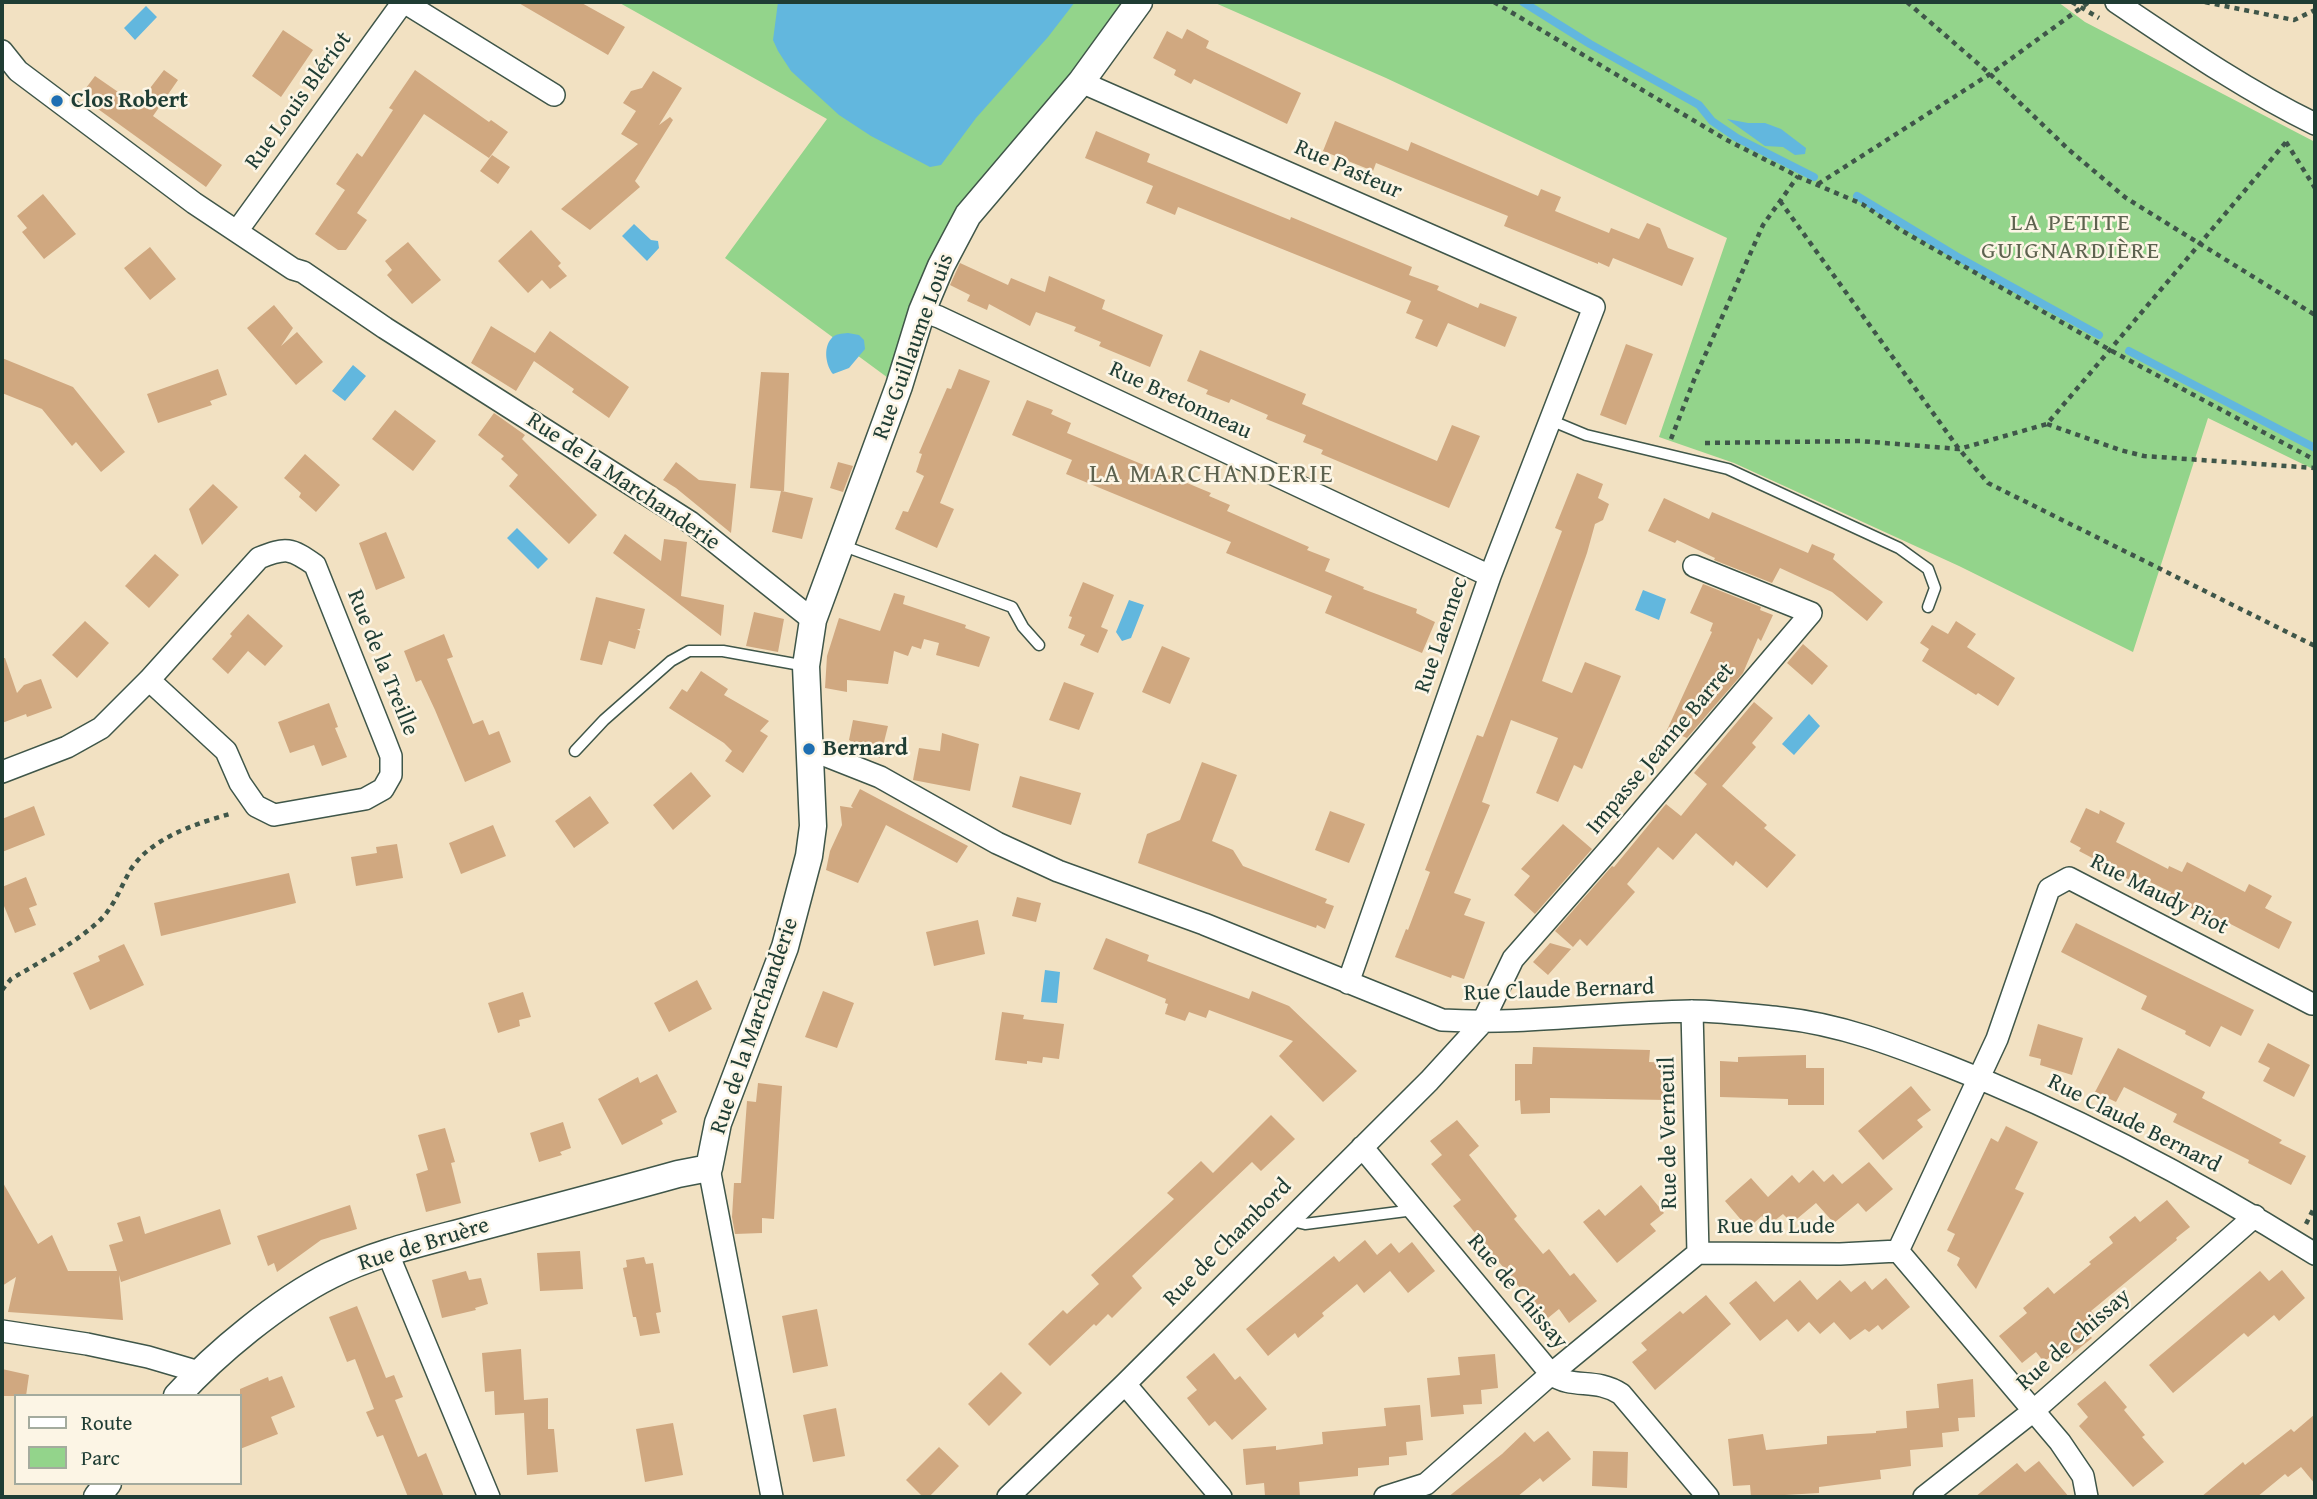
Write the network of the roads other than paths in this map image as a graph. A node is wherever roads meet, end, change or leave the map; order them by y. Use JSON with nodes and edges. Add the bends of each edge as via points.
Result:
{"nodes":[{"id":1,"x":404,"y":2,"type":"edge"},
{"id":2,"x":1139,"y":2,"type":"edge"},
{"id":3,"x":2116,"y":2,"type":"edge"},
{"id":4,"x":2,"y":51,"type":"edge"},
{"id":5,"x":1081,"y":82,"type":"junction"},
{"id":6,"x":554,"y":95,"type":"dead end"},
{"id":7,"x":2315,"y":124,"type":"edge"},
{"id":8,"x":237,"y":231,"type":"junction"},
{"id":9,"x":1594,"y":307,"type":"joint"},
{"id":10,"x":922,"y":311,"type":"junction"},
{"id":11,"x":1550,"y":420,"type":"junction"},
{"id":12,"x":841,"y":545,"type":"junction"},
{"id":13,"x":1694,"y":566,"type":"dead end"},
{"id":14,"x":1490,"y":576,"type":"junction"},
{"id":15,"x":1928,"y":607,"type":"dead end"},
{"id":16,"x":813,"y":620,"type":"junction"},
{"id":17,"x":1039,"y":646,"type":"dead end"},
{"id":18,"x":806,"y":666,"type":"junction"},
{"id":19,"x":149,"y":680,"type":"junction"},
{"id":20,"x":809,"y":749,"type":"junction"},
{"id":21,"x":575,"y":751,"type":"dead end"},
{"id":22,"x":2,"y":772,"type":"edge"},
{"id":23,"x":1348,"y":983,"type":"junction"},
{"id":24,"x":2312,"y":1004,"type":"dead end"},
{"id":25,"x":1692,"y":1012,"type":"junction"},
{"id":26,"x":1482,"y":1023,"type":"junction"},
{"id":27,"x":1979,"y":1078,"type":"junction"},
{"id":28,"x":1362,"y":1147,"type":"junction"},
{"id":29,"x":709,"y":1168,"type":"junction"},
{"id":30,"x":1415,"y":1210,"type":"junction"},
{"id":31,"x":2255,"y":1216,"type":"junction"},
{"id":32,"x":1289,"y":1220,"type":"junction"},
{"id":33,"x":1898,"y":1251,"type":"junction"},
{"id":34,"x":1698,"y":1253,"type":"junction"},
{"id":35,"x":388,"y":1254,"type":"junction"},
{"id":36,"x":2315,"y":1254,"type":"edge"},
{"id":37,"x":2,"y":1331,"type":"edge"},
{"id":38,"x":199,"y":1371,"type":"junction"},
{"id":39,"x":1551,"y":1374,"type":"junction"},
{"id":40,"x":1125,"y":1384,"type":"junction"},
{"id":41,"x":179,"y":1394,"type":"edge"},
{"id":42,"x":2032,"y":1412,"type":"junction"},
{"id":43,"x":489,"y":1497,"type":"edge"},
{"id":44,"x":772,"y":1497,"type":"edge"},
{"id":45,"x":1008,"y":1497,"type":"edge"},
{"id":46,"x":1221,"y":1497,"type":"edge"},
{"id":47,"x":1385,"y":1497,"type":"edge"},
{"id":48,"x":1708,"y":1497,"type":"edge"},
{"id":49,"x":1924,"y":1497,"type":"edge"},
{"id":50,"x":2087,"y":1497,"type":"edge"}],
"edges":[{"from":1,"to":6,"type":"street"},
{"from":1,"to":8,"type":"street","name":"Rue Louis Blériot"},
{"from":2,"to":5,"type":"street","name":"Rue Guillaume Louis"},
{"from":3,"to":7,"type":"street","via":[[2194,54]]},
{"from":4,"to":8,"type":"street","name":"Rue de la Marchanderie","via":[[18,71],[57,101]]},
{"from":5,"to":9,"type":"street","name":"Rue Pasteur"},
{"from":5,"to":10,"type":"street","name":"Rue Guillaume Louis","via":[[968,215]]},
{"from":8,"to":16,"type":"street","name":"Rue de la Marchanderie","via":[[690,522]]},
{"from":9,"to":11,"type":"street","name":"Rue Laennec"},
{"from":10,"to":12,"type":"street","name":"Rue Guillaume Louis"},
{"from":10,"to":14,"type":"street","name":"Rue Bretonneau"},
{"from":11,"to":14,"type":"street","name":"Rue Laennec"},
{"from":11,"to":15,"type":"lane","via":[[1586,435],[1728,469],[1899,548],[1928,569],[1935,588]]},
{"from":12,"to":16,"type":"street","name":"Rue Guillaume Louis"},
{"from":12,"to":17,"type":"lane","via":[[1012,607]]},
{"from":13,"to":26,"type":"street","name":"Impasse Jeanne Barret","via":[[1811,613],[1513,959]]},
{"from":14,"to":23,"type":"street","name":"Rue Laennec"},
{"from":16,"to":18,"type":"street","name":"Rue de la Marchanderie"},
{"from":18,"to":20,"type":"street","name":"Rue de la Marchanderie"},
{"from":18,"to":21,"type":"lane","via":[[723,651],[689,651],[671,661]]},
{"from":19,"to":19,"type":"street","name":"Rue de la Treille","via":[[259,558],[279,549],[296,551],[315,565],[391,756],[391,775],[383,789],[365,799],[275,815],[256,806],[226,751]]},
{"from":19,"to":22,"type":"street","name":"Rue de la Treille","via":[[101,728],[67,747]]},
{"from":20,"to":23,"type":"street","name":"Rue Claude Bernard","via":[[880,777],[996,843],[1058,872],[1205,924]]},
{"from":20,"to":29,"type":"street","name":"Rue de la Marchanderie","via":[[813,826],[809,856],[785,947],[718,1123]]},
{"from":23,"to":26,"type":"street","name":"Rue Claude Bernard","via":[[1443,1020]]},
{"from":24,"to":27,"type":"street","name":"Rue Maudy Piot","via":[[2069,878],[2049,889]]},
{"from":25,"to":26,"type":"street","name":"Rue Claude Bernard"},
{"from":25,"to":27,"type":"street","name":"Rue Claude Bernard","via":[[1783,1018],[1874,1037]]},
{"from":25,"to":34,"type":"street","name":"Rue de Verneuil"},
{"from":26,"to":28,"type":"street","name":"Rue de Chambord"},
{"from":27,"to":31,"type":"street","name":"Rue Claude Bernard","via":[[2121,1142]]},
{"from":27,"to":33,"type":"street"},
{"from":28,"to":30,"type":"street","name":"Rue de Chissay"},
{"from":28,"to":32,"type":"street","name":"Rue de Chambord"},
{"from":29,"to":35,"type":"street","name":"Rue de Bruère"},
{"from":29,"to":44,"type":"street","name":"Rue de la Marchanderie"},
{"from":30,"to":32,"type":"lane","via":[[1305,1224]]},
{"from":30,"to":39,"type":"street","name":"Rue de Chissay"},
{"from":31,"to":36,"type":"street","name":"Rue Claude Bernard"},
{"from":31,"to":42,"type":"street","name":"Rue de Chissay"},
{"from":32,"to":40,"type":"street","name":"Rue de Chambord"},
{"from":33,"to":34,"type":"street","name":"Rue du Lude"},
{"from":33,"to":42,"type":"street"},
{"from":34,"to":39,"type":"street","name":"Rue du Lude"},
{"from":35,"to":38,"type":"street","name":"Rue de Bruère","via":[[310,1287]]},
{"from":35,"to":43,"type":"street"},
{"from":37,"to":38,"type":"street","via":[[87,1344]]},
{"from":38,"to":41,"type":"street","name":"Rue de Bruère"},
{"from":39,"to":47,"type":"street","name":"Rue du Lude","via":[[1426,1484]]},
{"from":39,"to":48,"type":"street","name":"Rue de Chissay","via":[[1568,1383],[1602,1385],[1620,1394]]},
{"from":40,"to":45,"type":"street","name":"Rue de Chambord"},
{"from":40,"to":46,"type":"street"},
{"from":42,"to":49,"type":"street","name":"Rue de Chissay"},
{"from":42,"to":50,"type":"street","via":[[2083,1475]]}]}
